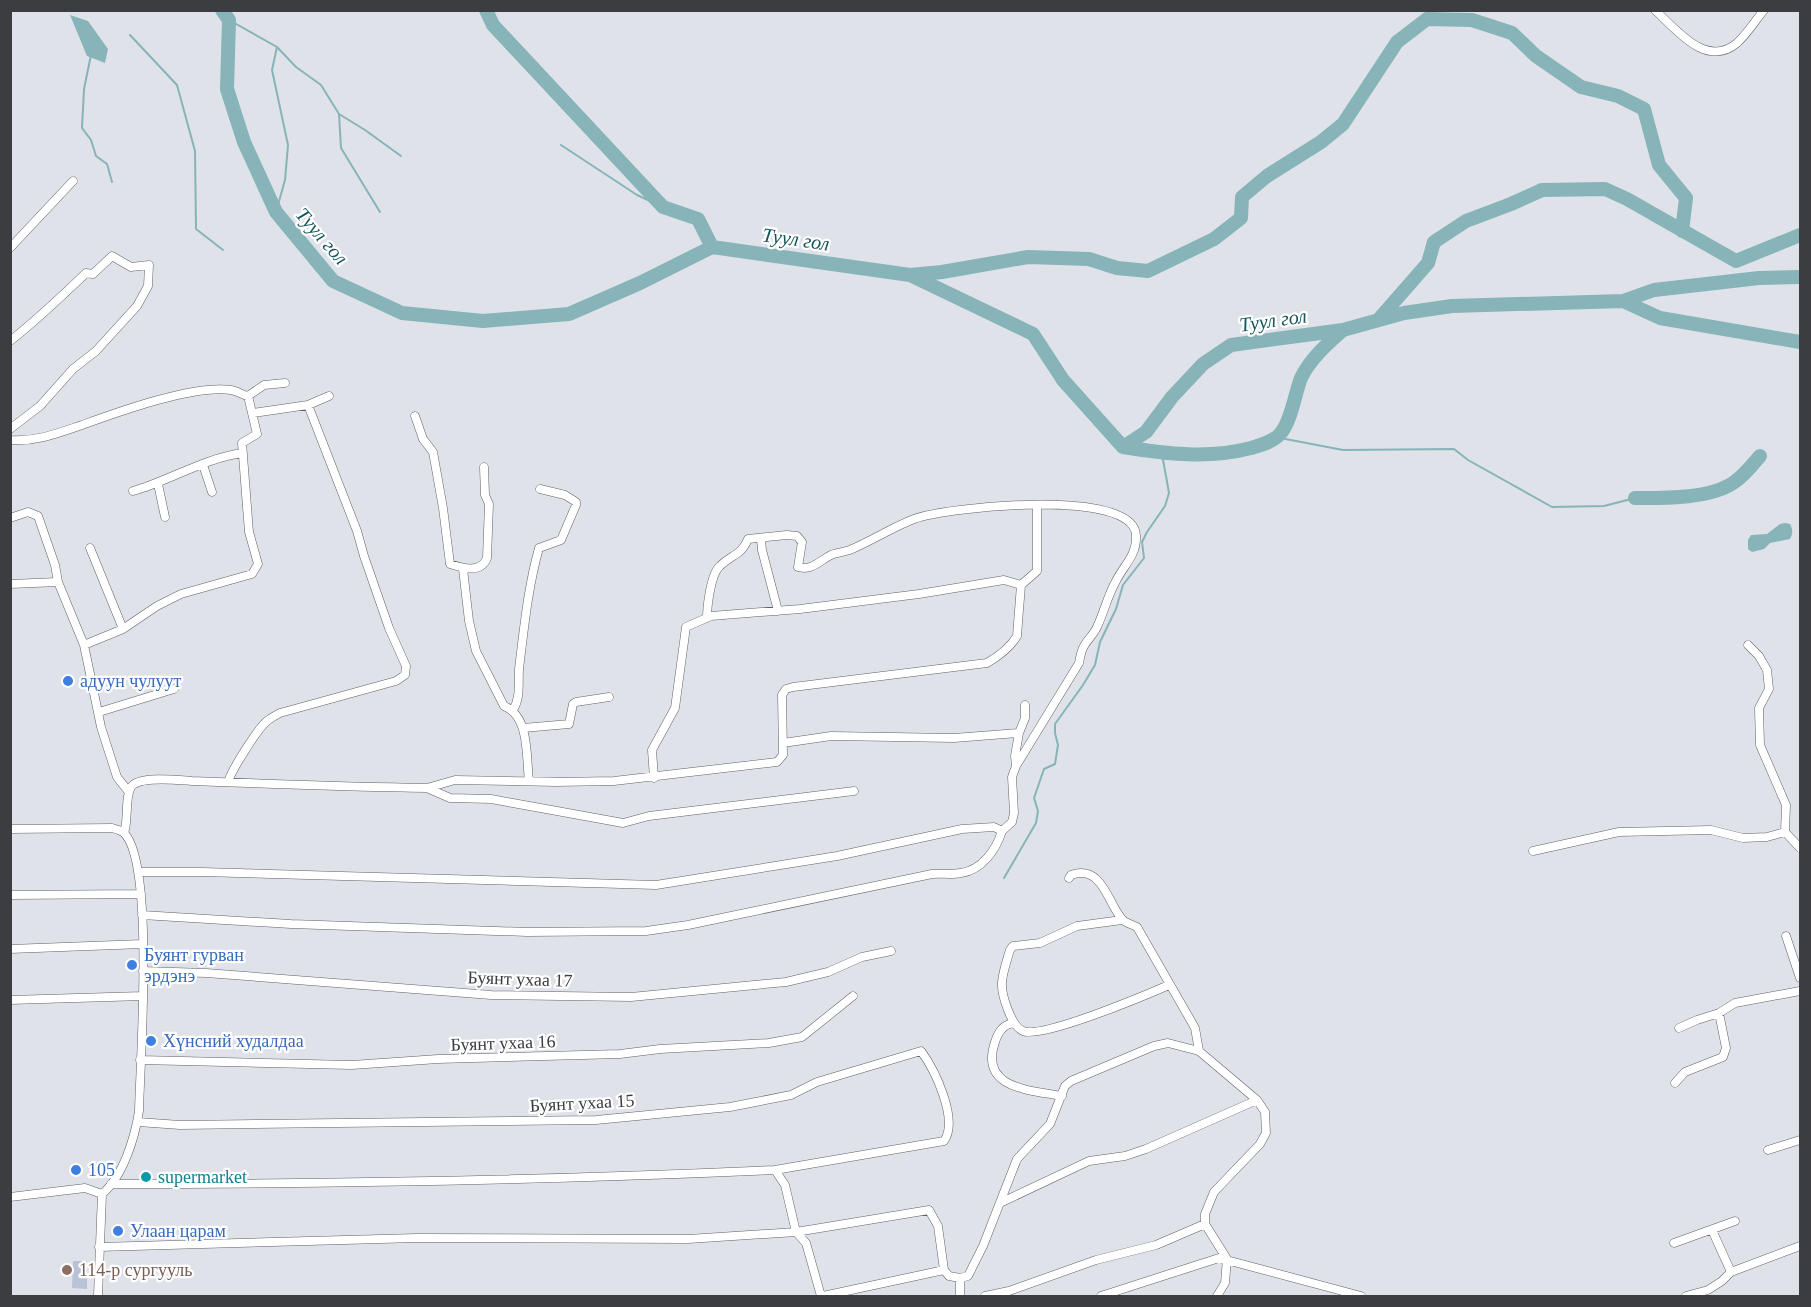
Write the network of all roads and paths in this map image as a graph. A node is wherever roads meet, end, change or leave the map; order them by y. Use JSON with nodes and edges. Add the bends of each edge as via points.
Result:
{"nodes":[{"id":1,"x":1655,"y":10,"type":"edge"},
{"id":2,"x":1764,"y":10,"type":"edge"},
{"id":3,"x":73,"y":181,"type":"dead end"},
{"id":4,"x":10,"y":248,"type":"edge"},
{"id":5,"x":10,"y":341,"type":"edge"},
{"id":6,"x":285,"y":382,"type":"dead end"},
{"id":7,"x":248,"y":396,"type":"junction"},
{"id":8,"x":329,"y":396,"type":"dead end"},
{"id":9,"x":308,"y":405,"type":"junction"},
{"id":10,"x":253,"y":413,"type":"junction"},
{"id":11,"x":415,"y":416,"type":"dead end"},
{"id":12,"x":10,"y":429,"type":"edge"},
{"id":13,"x":10,"y":440,"type":"edge"},
{"id":14,"x":243,"y":453,"type":"junction"},
{"id":15,"x":203,"y":465,"type":"junction"},
{"id":16,"x":484,"y":467,"type":"dead end"},
{"id":17,"x":158,"y":484,"type":"junction"},
{"id":18,"x":540,"y":489,"type":"dead end"},
{"id":19,"x":133,"y":491,"type":"dead end"},
{"id":20,"x":212,"y":492,"type":"dead end"},
{"id":21,"x":1037,"y":505,"type":"junction"},
{"id":22,"x":165,"y":517,"type":"dead end"},
{"id":23,"x":10,"y":518,"type":"edge"},
{"id":24,"x":761,"y":539,"type":"junction"},
{"id":25,"x":90,"y":548,"type":"dead end"},
{"id":26,"x":463,"y":569,"type":"junction"},
{"id":27,"x":58,"y":582,"type":"junction"},
{"id":28,"x":10,"y":584,"type":"edge"},
{"id":29,"x":1021,"y":585,"type":"junction"},
{"id":30,"x":778,"y":611,"type":"junction"},
{"id":31,"x":707,"y":618,"type":"junction"},
{"id":32,"x":123,"y":629,"type":"junction"},
{"id":33,"x":84,"y":645,"type":"junction"},
{"id":34,"x":1748,"y":645,"type":"dead end"},
{"id":35,"x":174,"y":689,"type":"dead end"},
{"id":36,"x":609,"y":696,"type":"dead end"},
{"id":37,"x":1025,"y":705,"type":"dead end"},
{"id":38,"x":513,"y":710,"type":"junction"},
{"id":39,"x":99,"y":712,"type":"junction"},
{"id":40,"x":523,"y":728,"type":"junction"},
{"id":41,"x":1019,"y":733,"type":"junction"},
{"id":42,"x":783,"y":743,"type":"junction"},
{"id":43,"x":1016,"y":766,"type":"junction"},
{"id":44,"x":654,"y":778,"type":"junction"},
{"id":45,"x":529,"y":781,"type":"junction"},
{"id":46,"x":228,"y":782,"type":"junction"},
{"id":47,"x":427,"y":788,"type":"junction"},
{"id":48,"x":128,"y":791,"type":"junction"},
{"id":49,"x":854,"y":791,"type":"dead end"},
{"id":50,"x":10,"y":829,"type":"edge"},
{"id":51,"x":1002,"y":831,"type":"junction"},
{"id":52,"x":1785,"y":832,"type":"junction"},
{"id":53,"x":124,"y":833,"type":"junction"},
{"id":54,"x":1800,"y":848,"type":"edge"},
{"id":55,"x":1533,"y":851,"type":"dead end"},
{"id":56,"x":139,"y":872,"type":"junction"},
{"id":57,"x":1069,"y":878,"type":"dead end"},
{"id":58,"x":141,"y":894,"type":"junction"},
{"id":59,"x":10,"y":895,"type":"edge"},
{"id":60,"x":142,"y":915,"type":"junction"},
{"id":61,"x":1122,"y":920,"type":"junction"},
{"id":62,"x":1786,"y":936,"type":"dead end"},
{"id":63,"x":143,"y":944,"type":"junction"},
{"id":64,"x":10,"y":949,"type":"edge"},
{"id":65,"x":891,"y":951,"type":"dead end"},
{"id":66,"x":143,"y":971,"type":"junction"},
{"id":67,"x":1800,"y":978,"type":"edge"},
{"id":68,"x":1169,"y":985,"type":"junction"},
{"id":69,"x":1800,"y":991,"type":"edge"},
{"id":70,"x":143,"y":996,"type":"junction"},
{"id":71,"x":853,"y":996,"type":"dead end"},
{"id":72,"x":10,"y":1000,"type":"edge"},
{"id":73,"x":1719,"y":1013,"type":"junction"},
{"id":74,"x":1013,"y":1023,"type":"junction"},
{"id":75,"x":1679,"y":1028,"type":"dead end"},
{"id":76,"x":1200,"y":1051,"type":"junction"},
{"id":77,"x":140,"y":1060,"type":"junction"},
{"id":78,"x":1675,"y":1083,"type":"dead end"},
{"id":79,"x":1062,"y":1096,"type":"junction"},
{"id":80,"x":1257,"y":1100,"type":"junction"},
{"id":81,"x":138,"y":1122,"type":"junction"},
{"id":82,"x":1800,"y":1140,"type":"edge"},
{"id":83,"x":1768,"y":1150,"type":"dead end"},
{"id":84,"x":775,"y":1170,"type":"junction"},
{"id":85,"x":111,"y":1184,"type":"junction"},
{"id":86,"x":102,"y":1194,"type":"junction"},
{"id":87,"x":10,"y":1197,"type":"edge"},
{"id":88,"x":1000,"y":1203,"type":"junction"},
{"id":89,"x":1735,"y":1221,"type":"dead end"},
{"id":90,"x":1205,"y":1224,"type":"junction"},
{"id":91,"x":1712,"y":1230,"type":"junction"},
{"id":92,"x":796,"y":1232,"type":"junction"},
{"id":93,"x":1674,"y":1243,"type":"dead end"},
{"id":94,"x":1800,"y":1246,"type":"edge"},
{"id":95,"x":99,"y":1247,"type":"junction"},
{"id":96,"x":1227,"y":1259,"type":"junction"},
{"id":97,"x":944,"y":1270,"type":"junction"},
{"id":98,"x":1731,"y":1272,"type":"junction"},
{"id":99,"x":960,"y":1278,"type":"junction"},
{"id":100,"x":98,"y":1296,"type":"edge"},
{"id":101,"x":822,"y":1296,"type":"edge"},
{"id":102,"x":960,"y":1296,"type":"edge"},
{"id":103,"x":985,"y":1296,"type":"edge"},
{"id":104,"x":1101,"y":1296,"type":"edge"},
{"id":105,"x":1217,"y":1296,"type":"edge"},
{"id":106,"x":1361,"y":1296,"type":"edge"},
{"id":107,"x":1686,"y":1296,"type":"edge"}],
"edges":[{"from":1,"to":2,"type":"street","via":[[1688,42],[1712,51],[1726,50],[1737,43]]},
{"from":3,"to":4,"type":"street"},
{"from":5,"to":12,"type":"street","via":[[86,273],[93,274],[112,256],[131,267],[149,266],[148,285],[137,306],[40,406]]},
{"from":6,"to":7,"type":"street","via":[[264,385]]},
{"from":7,"to":10,"type":"street"},
{"from":7,"to":13,"type":"street","via":[[231,390],[180,395],[44,438]]},
{"from":8,"to":9,"type":"street"},
{"from":9,"to":10,"type":"street"},
{"from":9,"to":46,"type":"street","via":[[406,666],[405,675],[396,681],[274,716],[258,731]]},
{"from":10,"to":14,"type":"street","via":[[257,434],[242,443]]},
{"from":11,"to":26,"type":"street","via":[[423,439],[433,452],[450,564]]},
{"from":14,"to":15,"type":"street"},
{"from":14,"to":32,"type":"street","via":[[249,532],[258,564],[252,574],[181,594]]},
{"from":15,"to":17,"type":"street"},
{"from":15,"to":20,"type":"street"},
{"from":16,"to":26,"type":"street","via":[[489,504],[488,558],[480,568]]},
{"from":17,"to":19,"type":"street"},
{"from":17,"to":22,"type":"street"},
{"from":18,"to":38,"type":"street","via":[[572,498],[576,505],[561,540],[539,548],[531,578],[519,669],[519,700]]},
{"from":21,"to":24,"type":"street","via":[[949,511],[915,518],[812,567],[798,567],[802,542],[797,536]]},
{"from":21,"to":29,"type":"street","via":[[1037,571]]},
{"from":21,"to":43,"type":"street","via":[[1093,507],[1126,519],[1137,532],[1136,546],[1116,581],[1096,630],[1083,647],[1079,663]]},
{"from":23,"to":27,"type":"street","via":[[28,512],[38,516]]},
{"from":24,"to":30,"type":"street"},
{"from":24,"to":31,"type":"street","via":[[748,539],[743,550],[715,572]]},
{"from":25,"to":32,"type":"street"},
{"from":26,"to":38,"type":"street","via":[[476,651],[504,706]]},
{"from":27,"to":28,"type":"street"},
{"from":27,"to":33,"type":"street"},
{"from":29,"to":30,"type":"street","via":[[1004,580]]},
{"from":29,"to":42,"type":"street","via":[[1017,636],[999,656],[987,663],[786,689],[782,695]]},
{"from":30,"to":31,"type":"street"},
{"from":31,"to":44,"type":"street","via":[[687,627],[675,708],[652,750]]},
{"from":32,"to":33,"type":"street"},
{"from":33,"to":39,"type":"street"},
{"from":34,"to":52,"type":"street","via":[[1767,670],[1769,689],[1759,708],[1761,745],[1786,805]]},
{"from":35,"to":39,"type":"street"},
{"from":36,"to":40,"type":"street","via":[[573,704],[569,724]]},
{"from":37,"to":41,"type":"street"},
{"from":38,"to":40,"type":"street"},
{"from":39,"to":48,"type":"street","via":[[117,777]]},
{"from":40,"to":45,"type":"street"},
{"from":41,"to":42,"type":"street","via":[[954,738],[831,736]]},
{"from":41,"to":43,"type":"street"},
{"from":42,"to":44,"type":"street","via":[[783,755],[777,762]]},
{"from":43,"to":51,"type":"street","via":[[1012,777],[1014,813],[1012,822]]},
{"from":44,"to":45,"type":"street"},
{"from":45,"to":47,"type":"street","via":[[455,780]]},
{"from":46,"to":47,"type":"street"},
{"from":46,"to":48,"type":"street","via":[[149,780],[139,781]]},
{"from":47,"to":49,"type":"street","via":[[450,798],[491,799],[623,823],[649,816]]},
{"from":48,"to":53,"type":"street"},
{"from":50,"to":53,"type":"street","via":[[112,828]]},
{"from":51,"to":56,"type":"street","via":[[994,827],[962,829],[837,855],[656,885]]},
{"from":51,"to":60,"type":"street","via":[[984,862],[959,874],[932,874],[646,931],[527,932]]},
{"from":52,"to":54,"type":"street"},
{"from":52,"to":55,"type":"street","via":[[1743,838],[1712,830],[1619,832]]},
{"from":53,"to":56,"type":"street"},
{"from":56,"to":58,"type":"street"},
{"from":57,"to":61,"type":"street","via":[[1071,874],[1086,874],[1101,882]]},
{"from":58,"to":59,"type":"street"},
{"from":58,"to":60,"type":"street"},
{"from":60,"to":63,"type":"street"},
{"from":61,"to":68,"type":"street","via":[[1137,927]]},
{"from":61,"to":74,"type":"street","via":[[1077,926],[1040,943],[1014,946],[1002,983]]},
{"from":62,"to":67,"type":"street"},
{"from":63,"to":64,"type":"street"},
{"from":63,"to":66,"type":"street"},
{"from":65,"to":66,"type":"street","name":"Буянт ухаа 17","via":[[786,982],[631,997],[491,995]]},
{"from":66,"to":70,"type":"street"},
{"from":68,"to":74,"type":"street","via":[[1037,1032],[1022,1031]]},
{"from":68,"to":76,"type":"street","via":[[1195,1028]]},
{"from":69,"to":73,"type":"street","via":[[1735,1003]]},
{"from":70,"to":72,"type":"street"},
{"from":70,"to":77,"type":"street"},
{"from":71,"to":77,"type":"street","name":"Буянт ухаа 16","via":[[802,1036],[769,1043],[620,1054],[352,1065]]},
{"from":73,"to":75,"type":"street"},
{"from":73,"to":78,"type":"street","via":[[1726,1048],[1723,1057],[1685,1072]]},
{"from":74,"to":79,"type":"street","via":[[1003,1027],[994,1044],[992,1065],[999,1078],[1011,1085]]},
{"from":76,"to":79,"type":"street","via":[[1168,1043],[1155,1046],[1071,1081]]},
{"from":76,"to":80,"type":"street"},
{"from":77,"to":81,"type":"street"},
{"from":79,"to":88,"type":"street","via":[[1050,1125],[1017,1159]]},
{"from":80,"to":88,"type":"street","via":[[1146,1149],[1089,1161]]},
{"from":80,"to":90,"type":"street","via":[[1265,1112],[1266,1133],[1214,1192]]},
{"from":81,"to":84,"type":"street","name":"Буянт ухаа 15","via":[[180,1125],[596,1120],[730,1107],[791,1095],[817,1082],[921,1051],[947,1106],[948,1135],[944,1141]]},
{"from":81,"to":85,"type":"street"},
{"from":82,"to":83,"type":"street"},
{"from":84,"to":85,"type":"street","via":[[339,1184]]},
{"from":84,"to":92,"type":"street","via":[[784,1185]]},
{"from":85,"to":86,"type":"street"},
{"from":86,"to":87,"type":"street","via":[[85,1188]]},
{"from":86,"to":95,"type":"street"},
{"from":88,"to":99,"type":"street","via":[[968,1276]]},
{"from":89,"to":91,"type":"street"},
{"from":90,"to":96,"type":"street"},
{"from":90,"to":103,"type":"street","via":[[1156,1245]]},
{"from":91,"to":93,"type":"street"},
{"from":91,"to":98,"type":"street"},
{"from":92,"to":95,"type":"street","via":[[688,1239],[417,1238]]},
{"from":92,"to":97,"type":"street","via":[[929,1210],[938,1227]]},
{"from":92,"to":101,"type":"street","via":[[806,1243]]},
{"from":94,"to":98,"type":"street"},
{"from":95,"to":100,"type":"street"},
{"from":96,"to":104,"type":"street"},
{"from":96,"to":105,"type":"street","via":[[1225,1283]]},
{"from":96,"to":106,"type":"street"},
{"from":97,"to":99,"type":"street","via":[[949,1276]]},
{"from":97,"to":101,"type":"street"},
{"from":98,"to":107,"type":"street","via":[[1708,1290]]},
{"from":99,"to":102,"type":"street"}]}
